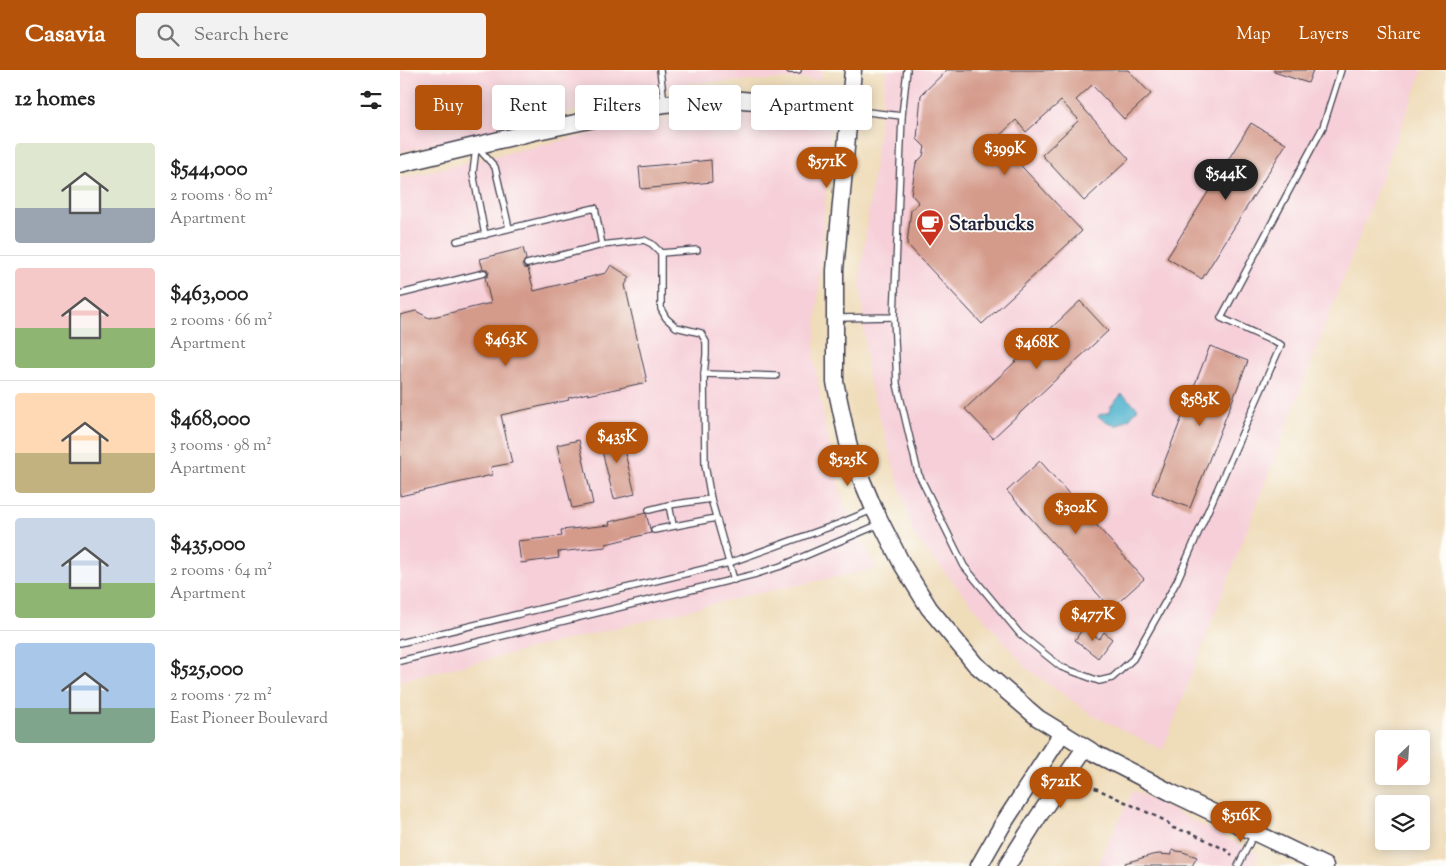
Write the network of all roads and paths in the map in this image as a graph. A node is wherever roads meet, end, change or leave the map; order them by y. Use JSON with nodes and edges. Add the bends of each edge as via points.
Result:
{"nodes":[{"id":1,"x":660,"y":70,"type":"edge"},
{"id":2,"x":790,"y":70,"type":"edge"},
{"id":3,"x":798,"y":70,"type":"edge"},
{"id":4,"x":853,"y":70,"type":"edge"},
{"id":5,"x":1341,"y":70,"type":"edge"},
{"id":6,"x":908,"y":71,"type":"edge"},
{"id":7,"x":852,"y":85,"type":"edge"},
{"id":8,"x":751,"y":101,"type":"edge"},
{"id":9,"x":665,"y":104,"type":"junction"},
{"id":10,"x":872,"y":113,"type":"edge"},
{"id":11,"x":902,"y":116,"type":"junction"},
{"id":12,"x":847,"y":130,"type":"edge"},
{"id":13,"x":476,"y":145,"type":"junction"},
{"id":14,"x":400,"y":164,"type":"edge"},
{"id":15,"x":509,"y":228,"type":"junction"},
{"id":16,"x":485,"y":234,"type":"junction"},
{"id":17,"x":457,"y":241,"type":"dead end"},
{"id":18,"x":602,"y":245,"type":"junction"},
{"id":19,"x":697,"y":250,"type":"dead end"},
{"id":20,"x":661,"y":252,"type":"junction"},
{"id":21,"x":527,"y":264,"type":"dead end"},
{"id":22,"x":484,"y":273,"type":"dead end"},
{"id":23,"x":400,"y":294,"type":"edge"},
{"id":24,"x":894,"y":317,"type":"junction"},
{"id":25,"x":835,"y":318,"type":"junction"},
{"id":26,"x":704,"y":374,"type":"junction"},
{"id":27,"x":776,"y":376,"type":"dead end"},
{"id":28,"x":711,"y":499,"type":"junction"},
{"id":29,"x":669,"y":505,"type":"junction"},
{"id":30,"x":649,"y":510,"type":"dead end"},
{"id":31,"x":878,"y":517,"type":"junction"},
{"id":32,"x":716,"y":518,"type":"junction"},
{"id":33,"x":674,"y":526,"type":"junction"},
{"id":34,"x":654,"y":530,"type":"dead end"},
{"id":35,"x":729,"y":563,"type":"junction"},
{"id":36,"x":734,"y":580,"type":"junction"},
{"id":37,"x":400,"y":643,"type":"edge"},
{"id":38,"x":400,"y":661,"type":"edge"},
{"id":39,"x":1073,"y":740,"type":"junction"},
{"id":40,"x":1077,"y":779,"type":"dead end"},
{"id":41,"x":1254,"y":832,"type":"junction"},
{"id":42,"x":1232,"y":855,"type":"dead end"},
{"id":43,"x":979,"y":866,"type":"edge"},
{"id":44,"x":1007,"y":866,"type":"edge"},
{"id":45,"x":1238,"y":866,"type":"edge"},
{"id":46,"x":1325,"y":866,"type":"edge"}],
"edges":[{"from":1,"to":9,"type":"lane"},
{"from":2,"to":3,"type":"lane"},
{"from":4,"to":7,"type":"main road"},
{"from":5,"to":24,"type":"lane","via":[[1322,127],[1221,318],[1280,345],[1177,580],[1133,659],[1112,678],[1099,681],[1061,667],[1020,634],[964,566],[918,473],[896,384]]},
{"from":6,"to":11,"type":"lane"},
{"from":8,"to":9,"type":"main road","via":[[717,98]]},
{"from":9,"to":13,"type":"main road"},
{"from":10,"to":11,"type":"lane"},
{"from":11,"to":24,"type":"lane"},
{"from":12,"to":25,"type":"main road","via":[[835,270]]},
{"from":13,"to":14,"type":"main road"},
{"from":13,"to":15,"type":"lane","via":[[495,167]]},
{"from":13,"to":16,"type":"lane","via":[[473,173]]},
{"from":15,"to":16,"type":"lane"},
{"from":15,"to":18,"type":"lane","via":[[595,208]]},
{"from":16,"to":17,"type":"lane"},
{"from":18,"to":20,"type":"lane","via":[[644,240]]},
{"from":18,"to":21,"type":"lane"},
{"from":19,"to":20,"type":"lane"},
{"from":20,"to":26,"type":"lane","via":[[661,309],[676,327],[701,333],[706,342]]},
{"from":22,"to":23,"type":"lane"},
{"from":24,"to":25,"type":"lane"},
{"from":25,"to":31,"type":"main road","via":[[837,391],[850,452]]},
{"from":26,"to":27,"type":"lane"},
{"from":26,"to":28,"type":"lane","via":[[706,465]]},
{"from":28,"to":29,"type":"lane"},
{"from":28,"to":32,"type":"lane"},
{"from":29,"to":30,"type":"lane"},
{"from":29,"to":33,"type":"lane"},
{"from":31,"to":35,"type":"lane","via":[[838,524]]},
{"from":31,"to":36,"type":"lane","via":[[780,566]]},
{"from":31,"to":39,"type":"main road","via":[[929,608],[976,664],[1038,718]]},
{"from":32,"to":33,"type":"lane"},
{"from":32,"to":35,"type":"lane"},
{"from":33,"to":34,"type":"lane"},
{"from":35,"to":36,"type":"lane"},
{"from":35,"to":37,"type":"lane"},
{"from":36,"to":38,"type":"lane"},
{"from":39,"to":41,"type":"main road"},
{"from":39,"to":43,"type":"main road","via":[[1003,824]]},
{"from":39,"to":44,"type":"main road","via":[[1043,809]]},
{"from":40,"to":42,"type":"path"},
{"from":41,"to":45,"type":"lane"},
{"from":41,"to":46,"type":"main road"}]}
